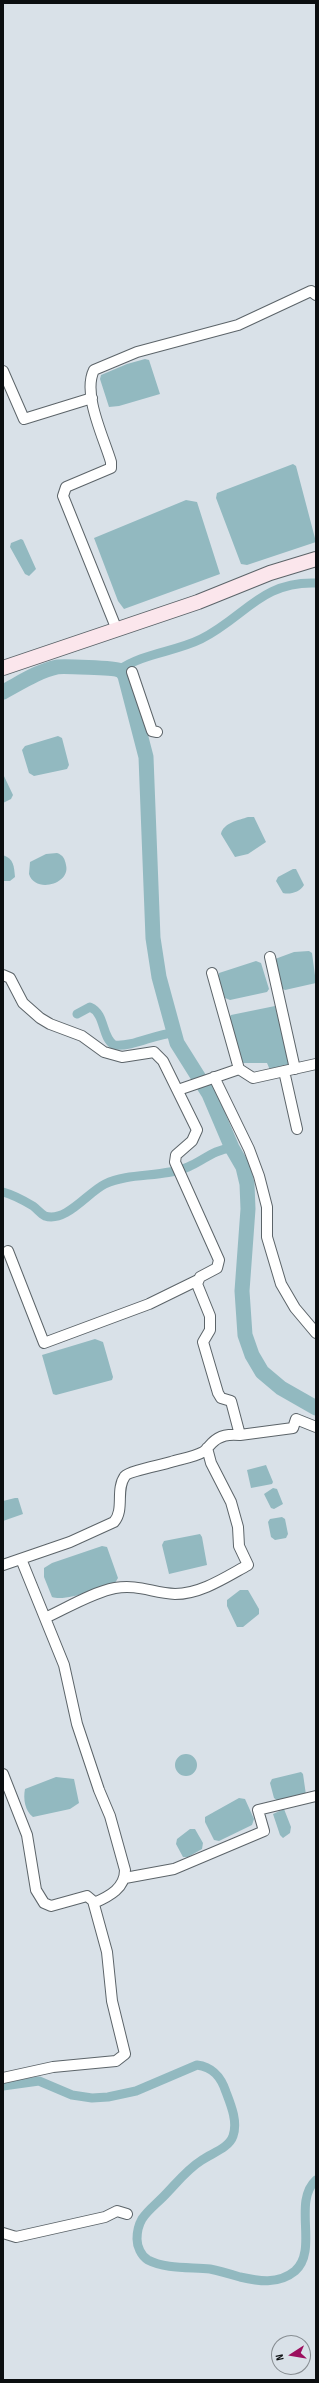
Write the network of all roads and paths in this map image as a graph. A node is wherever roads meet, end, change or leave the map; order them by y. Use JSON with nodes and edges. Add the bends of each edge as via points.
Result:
{"nodes":[{"id":1,"x":316,"y":294,"type":"edge"},
{"id":2,"x":3,"y":371,"type":"edge"},
{"id":3,"x":92,"y":398,"type":"junction"},
{"id":4,"x":316,"y":559,"type":"edge"},
{"id":5,"x":117,"y":630,"type":"junction"},
{"id":6,"x":3,"y":668,"type":"edge"},
{"id":7,"x":132,"y":672,"type":"dead end"},
{"id":8,"x":157,"y":732,"type":"dead end"},
{"id":9,"x":270,"y":957,"type":"dead end"},
{"id":10,"x":212,"y":973,"type":"dead end"},
{"id":11,"x":3,"y":975,"type":"edge"},
{"id":12,"x":316,"y":1064,"type":"edge"},
{"id":13,"x":239,"y":1069,"type":"junction"},
{"id":14,"x":295,"y":1069,"type":"junction"},
{"id":15,"x":284,"y":1071,"type":"junction"},
{"id":16,"x":211,"y":1078,"type":"junction"},
{"id":17,"x":178,"y":1090,"type":"junction"},
{"id":18,"x":297,"y":1129,"type":"dead end"},
{"id":19,"x":8,"y":1251,"type":"dead end"},
{"id":20,"x":198,"y":1280,"type":"junction"},
{"id":21,"x":316,"y":1333,"type":"edge"},
{"id":22,"x":316,"y":1427,"type":"edge"},
{"id":23,"x":240,"y":1435,"type":"junction"},
{"id":24,"x":207,"y":1448,"type":"junction"},
{"id":25,"x":21,"y":1559,"type":"junction"},
{"id":26,"x":3,"y":1565,"type":"edge"},
{"id":27,"x":44,"y":1618,"type":"junction"},
{"id":28,"x":3,"y":1774,"type":"edge"},
{"id":29,"x":316,"y":1796,"type":"edge"},
{"id":30,"x":126,"y":1878,"type":"junction"},
{"id":31,"x":94,"y":1903,"type":"junction"},
{"id":32,"x":3,"y":2078,"type":"edge"},
{"id":33,"x":127,"y":2214,"type":"dead end"},
{"id":34,"x":3,"y":2233,"type":"edge"}],
"edges":[{"from":1,"to":3,"type":"street","via":[[311,291],[238,325],[137,352],[102,366],[94,370],[91,376]]},
{"from":2,"to":3,"type":"street","via":[[24,419]]},
{"from":3,"to":5,"type":"street","via":[[112,462],[111,468],[66,488],[63,496]]},
{"from":4,"to":5,"type":"street","via":[[252,579],[198,602]]},
{"from":5,"to":6,"type":"street"},
{"from":7,"to":8,"type":"street","via":[[152,731]]},
{"from":9,"to":14,"type":"street"},
{"from":10,"to":13,"type":"street"},
{"from":11,"to":17,"type":"street","via":[[10,978],[23,1003],[40,1018],[82,1036],[104,1052],[122,1057],[157,1053]]},
{"from":12,"to":14,"type":"street"},
{"from":13,"to":15,"type":"street","via":[[253,1078]]},
{"from":13,"to":16,"type":"street"},
{"from":14,"to":15,"type":"street"},
{"from":15,"to":18,"type":"street"},
{"from":16,"to":17,"type":"street"},
{"from":16,"to":21,"type":"street","via":[[249,1149],[259,1176],[267,1207],[267,1237],[281,1284],[295,1308]]},
{"from":17,"to":20,"type":"street","via":[[193,1118],[197,1133],[174,1158],[219,1260],[217,1268]]},
{"from":19,"to":20,"type":"street","via":[[44,1343],[149,1304]]},
{"from":20,"to":23,"type":"street","via":[[197,1284],[210,1316],[210,1330],[203,1338],[203,1347],[215,1377],[218,1393],[221,1398],[231,1401]]},
{"from":22,"to":23,"type":"street","via":[[296,1419],[293,1428]]},
{"from":23,"to":24,"type":"street","via":[[227,1434]]},
{"from":24,"to":25,"type":"street","via":[[172,1462],[130,1472],[121,1484],[119,1516],[114,1522],[70,1542]]},
{"from":24,"to":27,"type":"street","via":[[211,1463],[231,1502],[238,1527],[239,1546],[248,1565],[215,1584],[183,1593],[174,1594],[136,1586],[114,1588]]},
{"from":25,"to":26,"type":"street"},
{"from":25,"to":27,"type":"street"},
{"from":27,"to":30,"type":"street","via":[[64,1665],[77,1724],[110,1816]]},
{"from":28,"to":31,"type":"street","via":[[27,1835],[36,1890],[44,1902],[51,1906],[87,1896],[91,1897]]},
{"from":29,"to":30,"type":"street","via":[[258,1810],[264,1831],[174,1869]]},
{"from":30,"to":31,"type":"street","via":[[114,1892]]},
{"from":31,"to":32,"type":"street","via":[[107,1952],[112,2001],[125,2054],[116,2061],[53,2067]]},
{"from":33,"to":34,"type":"street","via":[[117,2211],[105,2217],[16,2237]]}]}
